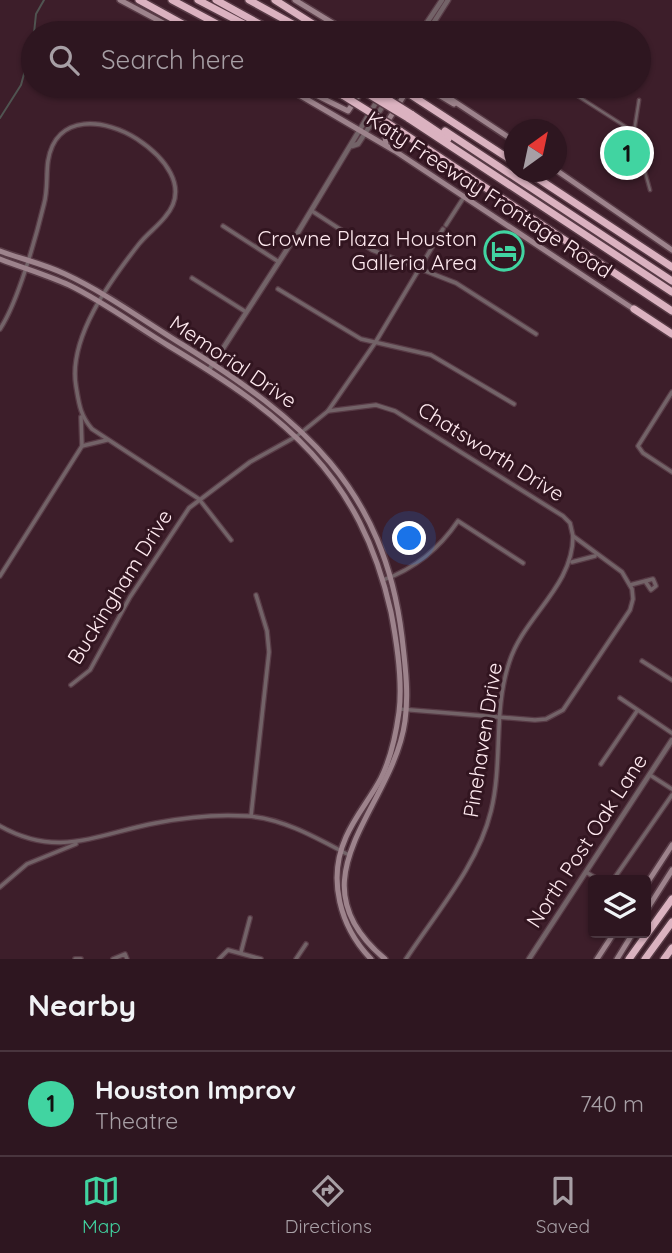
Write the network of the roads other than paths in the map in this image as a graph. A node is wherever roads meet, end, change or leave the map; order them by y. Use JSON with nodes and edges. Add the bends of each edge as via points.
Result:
{"nodes":[{"id":1,"x":120,"y":0,"type":"edge"},
{"id":2,"x":139,"y":0,"type":"edge"},
{"id":3,"x":172,"y":0,"type":"edge"},
{"id":4,"x":198,"y":0,"type":"edge"},
{"id":5,"x":216,"y":0,"type":"edge"},
{"id":6,"x":249,"y":0,"type":"edge"},
{"id":7,"x":275,"y":0,"type":"edge"},
{"id":8,"x":295,"y":0,"type":"edge"},
{"id":9,"x":442,"y":0,"type":"edge"},
{"id":10,"x":448,"y":0,"type":"edge"},
{"id":11,"x":159,"y":21,"type":"edge"},
{"id":12,"x":177,"y":21,"type":"edge"},
{"id":13,"x":211,"y":21,"type":"edge"},
{"id":14,"x":238,"y":21,"type":"edge"},
{"id":15,"x":254,"y":21,"type":"edge"},
{"id":16,"x":287,"y":21,"type":"edge"},
{"id":17,"x":308,"y":21,"type":"edge"},
{"id":18,"x":329,"y":21,"type":"edge"},
{"id":19,"x":429,"y":21,"type":"edge"},
{"id":20,"x":435,"y":21,"type":"edge"},
{"id":21,"x":306,"y":98,"type":"edge"},
{"id":22,"x":322,"y":98,"type":"edge"},
{"id":23,"x":347,"y":98,"type":"edge"},
{"id":24,"x":358,"y":98,"type":"edge"},
{"id":25,"x":378,"y":98,"type":"edge"},
{"id":26,"x":378,"y":98,"type":"edge"},
{"id":27,"x":385,"y":98,"type":"edge"},
{"id":28,"x":389,"y":98,"type":"edge"},
{"id":29,"x":404,"y":98,"type":"edge"},
{"id":30,"x":418,"y":98,"type":"edge"},
{"id":31,"x":445,"y":98,"type":"edge"},
{"id":32,"x":450,"y":98,"type":"edge"},
{"id":33,"x":581,"y":98,"type":"edge"},
{"id":34,"x":639,"y":100,"type":"dead end"},
{"id":35,"x":410,"y":115,"type":"junction"},
{"id":36,"x":481,"y":118,"type":"junction"},
{"id":37,"x":359,"y":128,"type":"junction"},
{"id":38,"x":365,"y":132,"type":"junction"},
{"id":39,"x":634,"y":132,"type":"junction"},
{"id":40,"x":504,"y":134,"type":"edge"},
{"id":41,"x":352,"y":146,"type":"junction"},
{"id":42,"x":387,"y":146,"type":"junction"},
{"id":43,"x":504,"y":155,"type":"edge"},
{"id":44,"x":567,"y":178,"type":"edge"},
{"id":45,"x":543,"y":182,"type":"edge"},
{"id":46,"x":650,"y":190,"type":"dead end"},
{"id":47,"x":464,"y":197,"type":"junction"},
{"id":48,"x":312,"y":211,"type":"junction"},
{"id":49,"x":223,"y":226,"type":"dead end"},
{"id":50,"x":672,"y":250,"type":"edge"},
{"id":51,"x":0,"y":251,"type":"edge"},
{"id":52,"x":0,"y":259,"type":"edge"},
{"id":53,"x":26,"y":260,"type":"junction"},
{"id":54,"x":279,"y":262,"type":"junction"},
{"id":55,"x":672,"y":267,"type":"edge"},
{"id":56,"x":24,"y":268,"type":"junction"},
{"id":57,"x":418,"y":270,"type":"junction"},
{"id":58,"x":192,"y":278,"type":"dead end"},
{"id":59,"x":672,"y":281,"type":"edge"},
{"id":60,"x":278,"y":289,"type":"dead end"},
{"id":61,"x":672,"y":289,"type":"edge"},
{"id":62,"x":104,"y":296,"type":"junction"},
{"id":63,"x":100,"y":303,"type":"junction"},
{"id":64,"x":634,"y":309,"type":"joint"},
{"id":65,"x":672,"y":310,"type":"edge"},
{"id":66,"x":247,"y":313,"type":"junction"},
{"id":67,"x":147,"y":323,"type":"junction"},
{"id":68,"x":0,"y":329,"type":"edge"},
{"id":69,"x":143,"y":330,"type":"junction"},
{"id":70,"x":536,"y":334,"type":"dead end"},
{"id":71,"x":672,"y":337,"type":"edge"},
{"id":72,"x":375,"y":343,"type":"junction"},
{"id":73,"x":214,"y":364,"type":"junction"},
{"id":74,"x":209,"y":370,"type":"junction"},
{"id":75,"x":672,"y":392,"type":"edge"},
{"id":76,"x":514,"y":404,"type":"dead end"},
{"id":77,"x":328,"y":411,"type":"junction"},
{"id":78,"x":81,"y":417,"type":"junction"},
{"id":79,"x":304,"y":432,"type":"junction"},
{"id":80,"x":298,"y":436,"type":"junction"},
{"id":81,"x":108,"y":440,"type":"junction"},
{"id":82,"x":82,"y":446,"type":"junction"},
{"id":83,"x":672,"y":472,"type":"edge"},
{"id":84,"x":199,"y":499,"type":"junction"},
{"id":85,"x":357,"y":501,"type":"junction"},
{"id":86,"x":350,"y":504,"type":"junction"},
{"id":87,"x":573,"y":536,"type":"junction"},
{"id":88,"x":231,"y":540,"type":"dead end"},
{"id":89,"x":597,"y":556,"type":"junction"},
{"id":90,"x":571,"y":562,"type":"junction"},
{"id":91,"x":523,"y":563,"type":"dead end"},
{"id":92,"x":0,"y":576,"type":"edge"},
{"id":93,"x":386,"y":579,"type":"junction"},
{"id":94,"x":645,"y":581,"type":"dead end"},
{"id":95,"x":630,"y":585,"type":"junction"},
{"id":96,"x":256,"y":595,"type":"dead end"},
{"id":97,"x":642,"y":661,"type":"dead end"},
{"id":98,"x":672,"y":680,"type":"edge"},
{"id":99,"x":71,"y":685,"type":"dead end"},
{"id":100,"x":620,"y":698,"type":"dead end"},
{"id":101,"x":403,"y":710,"type":"junction"},
{"id":102,"x":637,"y":711,"type":"junction"},
{"id":103,"x":499,"y":718,"type":"junction"},
{"id":104,"x":672,"y":733,"type":"edge"},
{"id":105,"x":672,"y":740,"type":"edge"},
{"id":106,"x":601,"y":764,"type":"dead end"},
{"id":107,"x":650,"y":775,"type":"junction"},
{"id":108,"x":672,"y":789,"type":"edge"},
{"id":109,"x":672,"y":794,"type":"edge"},
{"id":110,"x":251,"y":816,"type":"junction"},
{"id":111,"x":0,"y":826,"type":"edge"},
{"id":112,"x":77,"y":844,"type":"junction"},
{"id":113,"x":672,"y":845,"type":"edge"},
{"id":114,"x":344,"y":852,"type":"junction"},
{"id":115,"x":672,"y":870,"type":"edge"},
{"id":116,"x":586,"y":871,"type":"junction"},
{"id":117,"x":592,"y":875,"type":"edge"},
{"id":118,"x":616,"y":875,"type":"edge"},
{"id":119,"x":651,"y":877,"type":"edge"},
{"id":120,"x":0,"y":887,"type":"edge"},
{"id":121,"x":672,"y":899,"type":"edge"},
{"id":122,"x":651,"y":903,"type":"edge"},
{"id":123,"x":250,"y":918,"type":"dead end"},
{"id":124,"x":672,"y":922,"type":"edge"},
{"id":125,"x":611,"y":938,"type":"edge"},
{"id":126,"x":630,"y":938,"type":"edge"},
{"id":127,"x":306,"y":944,"type":"dead end"},
{"id":128,"x":672,"y":948,"type":"edge"},
{"id":129,"x":241,"y":952,"type":"junction"},
{"id":130,"x":75,"y":959,"type":"edge"},
{"id":131,"x":82,"y":959,"type":"edge"},
{"id":132,"x":113,"y":959,"type":"edge"},
{"id":133,"x":127,"y":959,"type":"edge"},
{"id":134,"x":219,"y":959,"type":"edge"},
{"id":135,"x":261,"y":959,"type":"edge"},
{"id":136,"x":296,"y":959,"type":"edge"},
{"id":137,"x":371,"y":959,"type":"edge"},
{"id":138,"x":385,"y":959,"type":"edge"},
{"id":139,"x":406,"y":959,"type":"edge"},
{"id":140,"x":529,"y":959,"type":"edge"},
{"id":141,"x":597,"y":959,"type":"edge"},
{"id":142,"x":617,"y":959,"type":"edge"},
{"id":143,"x":629,"y":959,"type":"edge"},
{"id":144,"x":645,"y":959,"type":"edge"},
{"id":145,"x":664,"y":959,"type":"edge"}],
"edges":[{"from":1,"to":11,"type":"main road"},
{"from":2,"to":12,"type":"highway"},
{"from":3,"to":13,"type":"highway"},
{"from":4,"to":14,"type":"highway"},
{"from":5,"to":15,"type":"highway"},
{"from":6,"to":16,"type":"highway"},
{"from":7,"to":17,"type":"highway"},
{"from":8,"to":18,"type":"main road"},
{"from":9,"to":19,"type":"street"},
{"from":10,"to":20,"type":"street"},
{"from":21,"to":37,"type":"main road","name":"Katy Freeway Frontage Road"},
{"from":22,"to":24,"type":"main road","via":[[348,111]]},
{"from":23,"to":65,"type":"highway","bridge":true},
{"from":25,"to":35,"type":"highway","bridge":true},
{"from":26,"to":37,"type":"street"},
{"from":27,"to":35,"type":"highway","bridge":true},
{"from":28,"to":38,"type":"street"},
{"from":29,"to":42,"type":"main road","via":[[384,127]]},
{"from":30,"to":43,"type":"highway"},
{"from":31,"to":36,"type":"main road"},
{"from":32,"to":36,"type":"main road"},
{"from":33,"to":39,"type":"street"},
{"from":34,"to":39,"type":"street"},
{"from":35,"to":59,"type":"highway"},
{"from":35,"to":61,"type":"highway"},
{"from":36,"to":40,"type":"main road"},
{"from":37,"to":38,"type":"main road","name":"Katy Freeway Frontage Road"},
{"from":37,"to":41,"type":"street"},
{"from":38,"to":41,"type":"street"},
{"from":38,"to":42,"type":"main road","name":"Katy Freeway Frontage Road"},
{"from":39,"to":46,"type":"street"},
{"from":41,"to":48,"type":"street"},
{"from":42,"to":47,"type":"main road","name":"Katy Freeway Frontage Road"},
{"from":44,"to":50,"type":"main road"},
{"from":45,"to":55,"type":"highway"},
{"from":47,"to":57,"type":"street","name":"Buckingham Drive"},
{"from":47,"to":64,"type":"main road","name":"Katy Freeway Frontage Road"},
{"from":48,"to":54,"type":"street"},
{"from":48,"to":57,"type":"street","via":[[372,250]]},
{"from":49,"to":54,"type":"street"},
{"from":51,"to":53,"type":"main road","name":"Memorial Drive"},
{"from":52,"to":56,"type":"main road","name":"Memorial Drive"},
{"from":53,"to":56,"type":"street"},
{"from":53,"to":62,"type":"main road","name":"Memorial Drive","via":[[63,273]]},
{"from":53,"to":62,"type":"street","via":[[45,200],[51,152],[80,124],[118,128],[161,158],[175,185],[169,212],[139,244]]},
{"from":54,"to":66,"type":"street"},
{"from":56,"to":63,"type":"main road","name":"Memorial Drive"},
{"from":56,"to":68,"type":"street"},
{"from":57,"to":70,"type":"street","via":[[456,283]]},
{"from":57,"to":72,"type":"street","name":"Buckingham Drive"},
{"from":58,"to":66,"type":"street"},
{"from":60,"to":72,"type":"street","via":[[340,328]]},
{"from":62,"to":63,"type":"street"},
{"from":62,"to":67,"type":"main road","name":"Memorial Drive"},
{"from":63,"to":69,"type":"main road","name":"Memorial Drive"},
{"from":63,"to":78,"type":"street","via":[[78,340],[74,360]]},
{"from":64,"to":71,"type":"highway"},
{"from":66,"to":73,"type":"street"},
{"from":67,"to":69,"type":"main road"},
{"from":67,"to":73,"type":"main road","name":"Memorial Drive"},
{"from":69,"to":74,"type":"main road","name":"Memorial Drive"},
{"from":72,"to":76,"type":"street","via":[[431,355]]},
{"from":72,"to":77,"type":"street","name":"Buckingham Drive"},
{"from":73,"to":74,"type":"street"},
{"from":73,"to":79,"type":"main road","name":"Memorial Drive"},
{"from":74,"to":80,"type":"main road","name":"Memorial Drive"},
{"from":75,"to":83,"type":"street","via":[[638,446]]},
{"from":77,"to":79,"type":"street","name":"Buckingham Drive"},
{"from":77,"to":87,"type":"street","name":"Chatsworth Drive","via":[[376,405],[395,411],[563,516]]},
{"from":78,"to":81,"type":"street"},
{"from":78,"to":82,"type":"street"},
{"from":79,"to":80,"type":"street","name":"Buckingham Drive"},
{"from":79,"to":85,"type":"main road","name":"Memorial Drive"},
{"from":80,"to":84,"type":"street","name":"Buckingham Drive","via":[[250,462]]},
{"from":80,"to":86,"type":"main road","name":"Memorial Drive"},
{"from":81,"to":82,"type":"street"},
{"from":81,"to":84,"type":"street"},
{"from":82,"to":92,"type":"street"},
{"from":84,"to":88,"type":"street"},
{"from":84,"to":99,"type":"street","name":"Buckingham Drive","via":[[149,566],[90,670]]},
{"from":85,"to":86,"type":"main road"},
{"from":85,"to":93,"type":"main road","name":"Memorial Drive"},
{"from":86,"to":93,"type":"main road","name":"Memorial Drive"},
{"from":87,"to":89,"type":"street","name":"Chatsworth Drive"},
{"from":87,"to":90,"type":"street","name":"Pinehaven Drive"},
{"from":89,"to":90,"type":"street"},
{"from":89,"to":95,"type":"street","name":"Chatsworth Drive","via":[[622,572]]},
{"from":90,"to":103,"type":"street","name":"Pinehaven Drive","via":[[509,660]]},
{"from":91,"to":93,"type":"street","via":[[458,521],[440,548]]},
{"from":93,"to":101,"type":"main road","name":"Memorial Drive"},
{"from":94,"to":95,"type":"street"},
{"from":95,"to":103,"type":"street","via":[[630,610],[563,710],[546,719]]},
{"from":96,"to":110,"type":"street","via":[[269,652]]},
{"from":97,"to":98,"type":"street"},
{"from":100,"to":102,"type":"street"},
{"from":101,"to":103,"type":"street"},
{"from":101,"to":114,"type":"main road","name":"Memorial Drive","via":[[389,767]]},
{"from":102,"to":104,"type":"street"},
{"from":102,"to":106,"type":"street"},
{"from":103,"to":139,"type":"street","name":"Pinehaven Drive","via":[[498,762],[487,826]]},
{"from":105,"to":107,"type":"street","name":"North Post Oak Lane"},
{"from":107,"to":108,"type":"street"},
{"from":107,"to":116,"type":"street","name":"North Post Oak Lane"},
{"from":109,"to":118,"type":"street"},
{"from":110,"to":112,"type":"street","via":[[154,823]]},
{"from":110,"to":114,"type":"street","via":[[300,831]]},
{"from":111,"to":112,"type":"street","via":[[32,839]]},
{"from":112,"to":120,"type":"street","via":[[27,864]]},
{"from":113,"to":119,"type":"main road"},
{"from":114,"to":137,"type":"main road","name":"Memorial Drive","via":[[337,870],[341,907],[351,932]]},
{"from":114,"to":138,"type":"main road","name":"Memorial Drive","via":[[350,911],[361,934]]},
{"from":115,"to":122,"type":"main road"},
{"from":116,"to":117,"type":"street"},
{"from":116,"to":140,"type":"street","name":"North Post Oak Lane"},
{"from":121,"to":143,"type":"highway"},
{"from":123,"to":129,"type":"street"},
{"from":124,"to":144,"type":"highway"},
{"from":125,"to":141,"type":"main road"},
{"from":126,"to":142,"type":"main road"},
{"from":127,"to":136,"type":"street"},
{"from":128,"to":145,"type":"highway"},
{"from":129,"to":134,"type":"street","via":[[228,950]]},
{"from":129,"to":135,"type":"street"},
{"from":130,"to":131,"type":"street"},
{"from":132,"to":133,"type":"street","via":[[125,954]]}]}
